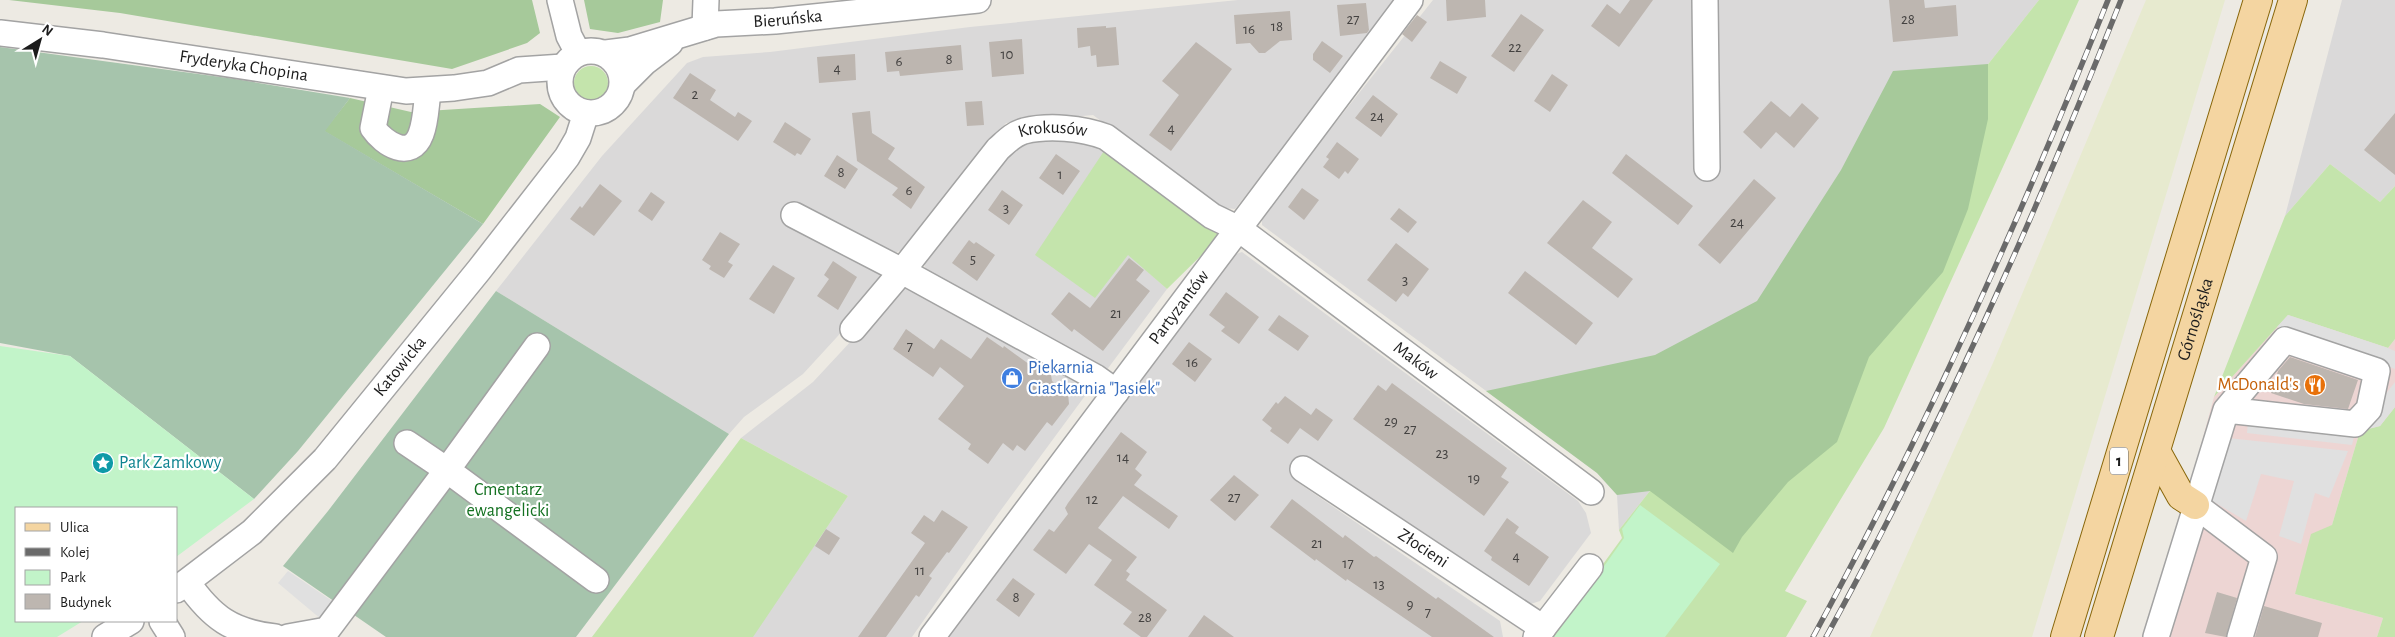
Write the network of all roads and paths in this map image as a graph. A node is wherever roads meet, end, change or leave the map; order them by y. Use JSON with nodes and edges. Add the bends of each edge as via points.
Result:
{"nodes":[{"id":1,"x":560,"y":0,"type":"edge"},
{"id":2,"x":706,"y":0,"type":"edge"},
{"id":3,"x":978,"y":0,"type":"edge"},
{"id":4,"x":1410,"y":0,"type":"edge"},
{"id":5,"x":1705,"y":0,"type":"edge"},
{"id":6,"x":2258,"y":0,"type":"edge"},
{"id":7,"x":2293,"y":0,"type":"edge"},
{"id":8,"x":696,"y":30,"type":"junction"},
{"id":9,"x":0,"y":33,"type":"edge"},
{"id":10,"x":606,"y":53,"type":"junction"},
{"id":11,"x":567,"y":69,"type":"junction"},
{"id":12,"x":623,"y":84,"type":"junction"},
{"id":13,"x":381,"y":88,"type":"junction"},
{"id":14,"x":428,"y":92,"type":"junction"},
{"id":15,"x":586,"y":113,"type":"junction"},
{"id":16,"x":1707,"y":168,"type":"dead end"},
{"id":17,"x":794,"y":215,"type":"dead end"},
{"id":18,"x":1240,"y":229,"type":"junction"},
{"id":19,"x":902,"y":271,"type":"junction"},
{"id":20,"x":853,"y":329,"type":"dead end"},
{"id":21,"x":537,"y":346,"type":"dead end"},
{"id":22,"x":1116,"y":392,"type":"junction"},
{"id":23,"x":2226,"y":410,"type":"junction"},
{"id":24,"x":408,"y":443,"type":"dead end"},
{"id":25,"x":2156,"y":452,"type":"junction"},
{"id":26,"x":1303,"y":469,"type":"dead end"},
{"id":27,"x":447,"y":470,"type":"junction"},
{"id":28,"x":1591,"y":492,"type":"dead end"},
{"id":29,"x":2195,"y":505,"type":"junction"},
{"id":30,"x":1590,"y":567,"type":"dead end"},
{"id":31,"x":596,"y":580,"type":"dead end"},
{"id":32,"x":182,"y":586,"type":"edge"},
{"id":33,"x":129,"y":622,"type":"edge"},
{"id":34,"x":163,"y":622,"type":"edge"},
{"id":35,"x":1540,"y":632,"type":"edge"},
{"id":36,"x":105,"y":637,"type":"edge"},
{"id":37,"x":172,"y":637,"type":"edge"},
{"id":38,"x":275,"y":637,"type":"edge"},
{"id":39,"x":288,"y":637,"type":"edge"},
{"id":40,"x":932,"y":637,"type":"edge"},
{"id":41,"x":2065,"y":637,"type":"edge"},
{"id":42,"x":2099,"y":637,"type":"edge"},
{"id":43,"x":2156,"y":637,"type":"edge"},
{"id":44,"x":2240,"y":637,"type":"edge"}],
"edges":[{"from":1,"to":11,"type":"street","via":[[569,36]]},
{"from":2,"to":8,"type":"street"},
{"from":3,"to":8,"type":"street","name":"Bieruńska","via":[[716,24]]},
{"from":4,"to":18,"type":"street","name":"Partyzantów"},
{"from":5,"to":16,"type":"street"},
{"from":6,"to":41,"type":"main road","name":"Górnośląska","number":"1"},
{"from":7,"to":25,"type":"main road","name":"Górnośląska","number":"1"},
{"from":8,"to":10,"type":"street","name":"Bieruńska","via":[[630,50]]},
{"from":8,"to":12,"type":"street","name":"Bieruńska","via":[[645,62]]},
{"from":9,"to":13,"type":"street","name":"Fryderyka Chopina","via":[[102,45]]},
{"from":10,"to":11,"type":"street","via":[[588,50]]},
{"from":10,"to":12,"type":"street","via":[[616,61],[622,72]]},
{"from":11,"to":14,"type":"street","name":"Fryderyka Chopina","via":[[520,70],[488,83]]},
{"from":11,"to":15,"type":"street","via":[[569,104]]},
{"from":12,"to":15,"type":"street","via":[[615,103],[602,111]]},
{"from":13,"to":14,"type":"street","name":"Fryderyka Chopina"},
{"from":13,"to":14,"type":"street","via":[[373,128],[390,145],[401,149],[411,147],[422,132]]},
{"from":15,"to":32,"type":"street","name":"Katowicka","via":[[578,138],[567,157],[326,459],[252,532]]},
{"from":17,"to":19,"type":"street"},
{"from":18,"to":19,"type":"street","name":"Krokusów","via":[[1212,216],[1106,137],[1074,128],[1024,131],[1010,137],[998,149]]},
{"from":18,"to":22,"type":"street","name":"Partyzantów"},
{"from":18,"to":28,"type":"street","name":"Maków"},
{"from":19,"to":20,"type":"street","name":"Krokusów"},
{"from":19,"to":22,"type":"street","via":[[1095,377]]},
{"from":21,"to":27,"type":"street"},
{"from":22,"to":40,"type":"street","name":"Partyzantów"},
{"from":23,"to":23,"type":"street","via":[[2355,424],[2369,410],[2377,371],[2284,340]]},
{"from":23,"to":29,"type":"street"},
{"from":24,"to":27,"type":"street"},
{"from":25,"to":29,"type":"main road","via":[[2180,496]]},
{"from":25,"to":42,"type":"main road","name":"Górnośląska","number":"1"},
{"from":26,"to":35,"type":"street","name":"Złocieni"},
{"from":27,"to":31,"type":"street"},
{"from":27,"to":39,"type":"street","via":[[326,630]]},
{"from":29,"to":43,"type":"street"},
{"from":29,"to":44,"type":"street","via":[[2264,557]]},
{"from":30,"to":35,"type":"street"},
{"from":32,"to":38,"type":"street","via":[[206,608],[237,629]]},
{"from":33,"to":36,"type":"street"},
{"from":34,"to":37,"type":"street"}]}
